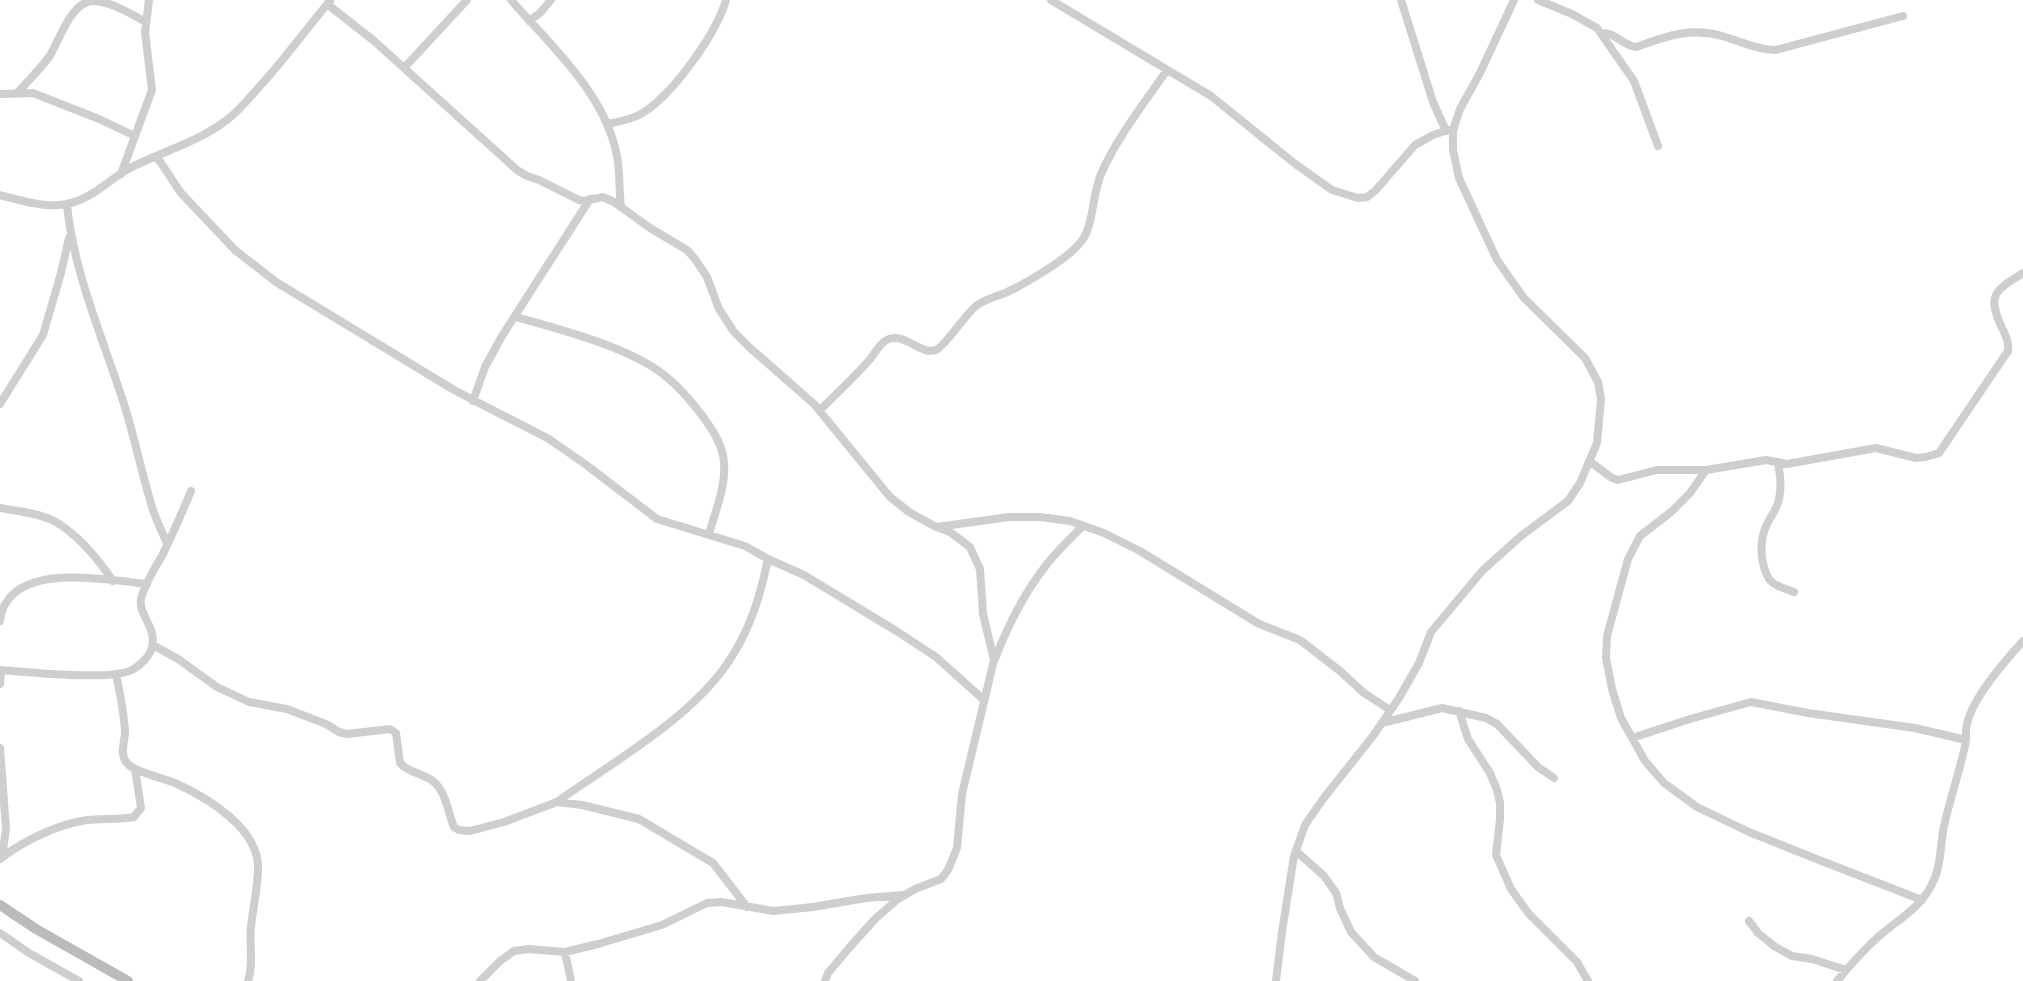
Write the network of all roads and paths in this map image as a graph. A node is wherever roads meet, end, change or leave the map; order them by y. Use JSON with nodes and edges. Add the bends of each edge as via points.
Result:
{"nodes":[{"id":1,"x":149,"y":0,"type":"edge"},
{"id":2,"x":467,"y":0,"type":"edge"},
{"id":3,"x":511,"y":0,"type":"edge"},
{"id":4,"x":551,"y":0,"type":"edge"},
{"id":5,"x":726,"y":0,"type":"edge"},
{"id":6,"x":1051,"y":0,"type":"edge"},
{"id":7,"x":1401,"y":0,"type":"edge"},
{"id":8,"x":1514,"y":0,"type":"edge"},
{"id":9,"x":1538,"y":0,"type":"edge"},
{"id":10,"x":329,"y":2,"type":"edge"},
{"id":11,"x":1903,"y":16,"type":"dead end"},
{"id":12,"x":529,"y":21,"type":"junction"},
{"id":13,"x":146,"y":22,"type":"junction"},
{"id":14,"x":1600,"y":33,"type":"junction"},
{"id":15,"x":404,"y":68,"type":"junction"},
{"id":16,"x":1167,"y":70,"type":"junction"},
{"id":17,"x":18,"y":92,"type":"junction"},
{"id":18,"x":0,"y":94,"type":"edge"},
{"id":19,"x":607,"y":124,"type":"junction"},
{"id":20,"x":1450,"y":129,"type":"junction"},
{"id":21,"x":135,"y":136,"type":"junction"},
{"id":22,"x":1658,"y":146,"type":"dead end"},
{"id":23,"x":158,"y":156,"type":"junction"},
{"id":24,"x":121,"y":174,"type":"junction"},
{"id":25,"x":0,"y":195,"type":"edge"},
{"id":26,"x":590,"y":199,"type":"junction"},
{"id":27,"x":67,"y":205,"type":"junction"},
{"id":28,"x":621,"y":207,"type":"junction"},
{"id":29,"x":70,"y":232,"type":"junction"},
{"id":30,"x":2023,"y":273,"type":"edge"},
{"id":31,"x":516,"y":317,"type":"junction"},
{"id":32,"x":473,"y":401,"type":"junction"},
{"id":33,"x":0,"y":404,"type":"edge"},
{"id":34,"x":820,"y":410,"type":"junction"},
{"id":35,"x":1589,"y":461,"type":"junction"},
{"id":36,"x":1778,"y":462,"type":"junction"},
{"id":37,"x":1706,"y":470,"type":"junction"},
{"id":38,"x":190,"y":491,"type":"dead end"},
{"id":39,"x":0,"y":508,"type":"edge"},
{"id":40,"x":1083,"y":526,"type":"junction"},
{"id":41,"x":936,"y":527,"type":"junction"},
{"id":42,"x":710,"y":534,"type":"junction"},
{"id":43,"x":167,"y":544,"type":"junction"},
{"id":44,"x":768,"y":559,"type":"junction"},
{"id":45,"x":113,"y":581,"type":"junction"},
{"id":46,"x":147,"y":584,"type":"junction"},
{"id":47,"x":1794,"y":592,"type":"dead end"},
{"id":48,"x":0,"y":621,"type":"edge"},
{"id":49,"x":2023,"y":641,"type":"edge"},
{"id":50,"x":153,"y":645,"type":"junction"},
{"id":51,"x":994,"y":660,"type":"junction"},
{"id":52,"x":1,"y":670,"type":"edge"},
{"id":53,"x":116,"y":674,"type":"junction"},
{"id":54,"x":0,"y":684,"type":"edge"},
{"id":55,"x":984,"y":700,"type":"junction"},
{"id":56,"x":1390,"y":710,"type":"junction"},
{"id":57,"x":1459,"y":711,"type":"junction"},
{"id":58,"x":1382,"y":723,"type":"junction"},
{"id":59,"x":1632,"y":738,"type":"junction"},
{"id":60,"x":1966,"y":740,"type":"junction"},
{"id":61,"x":0,"y":748,"type":"edge"},
{"id":62,"x":135,"y":769,"type":"junction"},
{"id":63,"x":1554,"y":778,"type":"dead end"},
{"id":64,"x":557,"y":802,"type":"junction"},
{"id":65,"x":1296,"y":851,"type":"junction"},
{"id":66,"x":1,"y":858,"type":"edge"},
{"id":67,"x":906,"y":894,"type":"junction"},
{"id":68,"x":1922,"y":900,"type":"junction"},
{"id":69,"x":0,"y":905,"type":"edge"},
{"id":70,"x":747,"y":907,"type":"junction"},
{"id":71,"x":1749,"y":921,"type":"dead end"},
{"id":72,"x":0,"y":933,"type":"edge"},
{"id":73,"x":565,"y":952,"type":"junction"},
{"id":74,"x":1846,"y":970,"type":"junction"},
{"id":75,"x":491,"y":977,"type":"edge"},
{"id":76,"x":79,"y":981,"type":"edge"},
{"id":77,"x":128,"y":981,"type":"edge"},
{"id":78,"x":248,"y":981,"type":"edge"},
{"id":79,"x":480,"y":981,"type":"edge"},
{"id":80,"x":572,"y":981,"type":"edge"},
{"id":81,"x":825,"y":981,"type":"edge"},
{"id":82,"x":1276,"y":981,"type":"edge"},
{"id":83,"x":1415,"y":981,"type":"edge"},
{"id":84,"x":1588,"y":981,"type":"edge"},
{"id":85,"x":1837,"y":981,"type":"edge"}],
"edges":[{"from":1,"to":13,"type":"street"},
{"from":2,"to":15,"type":"street"},
{"from":3,"to":12,"type":"street"},
{"from":4,"to":12,"type":"street"},
{"from":5,"to":19,"type":"street","via":[[714,28],[677,81],[639,115]]},
{"from":6,"to":16,"type":"street"},
{"from":7,"to":20,"type":"street","via":[[1433,102]]},
{"from":8,"to":20,"type":"street"},
{"from":9,"to":14,"type":"street","via":[[1572,14]]},
{"from":10,"to":15,"type":"street"},
{"from":10,"to":23,"type":"street","via":[[228,119]]},
{"from":11,"to":14,"type":"street","via":[[1776,50],[1698,32],[1682,32],[1636,47],[1608,32]]},
{"from":12,"to":19,"type":"street","via":[[597,103]]},
{"from":13,"to":17,"type":"street","via":[[92,0],[83,3],[64,26],[50,56]]},
{"from":13,"to":21,"type":"street","via":[[152,90]]},
{"from":14,"to":22,"type":"street","via":[[1634,81]]},
{"from":15,"to":26,"type":"street","via":[[517,170],[579,200]]},
{"from":16,"to":20,"type":"street","via":[[1211,96],[1294,163],[1346,196],[1367,197],[1415,145]]},
{"from":16,"to":34,"type":"street","via":[[1101,174],[1083,241],[1013,289],[976,306],[935,351],[899,339],[884,341]]},
{"from":17,"to":18,"type":"street"},
{"from":17,"to":21,"type":"street","via":[[33,93]]},
{"from":19,"to":28,"type":"street","via":[[618,157]]},
{"from":20,"to":35,"type":"street","via":[[1459,178],[1497,260],[1524,298],[1585,358],[1598,382],[1600,423]]},
{"from":21,"to":24,"type":"street"},
{"from":23,"to":24,"type":"street"},
{"from":23,"to":32,"type":"street","via":[[182,193],[236,250],[276,282]]},
{"from":24,"to":27,"type":"street"},
{"from":25,"to":27,"type":"street","via":[[45,206]]},
{"from":26,"to":28,"type":"street","via":[[603,197]]},
{"from":26,"to":31,"type":"street"},
{"from":27,"to":29,"type":"street"},
{"from":28,"to":34,"type":"street","via":[[687,250],[707,277],[719,309],[734,332]]},
{"from":29,"to":33,"type":"street","via":[[43,335]]},
{"from":29,"to":43,"type":"street","via":[[76,263],[121,395],[153,512]]},
{"from":30,"to":36,"type":"street","via":[[2005,284],[1993,301],[2008,340],[2008,351],[1939,453],[1916,458],[1876,448],[1787,464]]},
{"from":31,"to":32,"type":"street","via":[[486,367]]},
{"from":31,"to":42,"type":"street","via":[[638,359],[663,374],[689,398],[711,428],[724,463],[724,480]]},
{"from":32,"to":42,"type":"street","via":[[549,439],[657,519]]},
{"from":34,"to":41,"type":"street","via":[[890,497]]},
{"from":35,"to":37,"type":"street","via":[[1618,480],[1657,470]]},
{"from":35,"to":56,"type":"street","via":[[1568,501],[1483,570],[1431,632],[1419,663]]},
{"from":36,"to":37,"type":"street","via":[[1766,460]]},
{"from":36,"to":47,"type":"street","via":[[1779,502],[1766,525],[1761,548],[1770,580]]},
{"from":37,"to":59,"type":"street","via":[[1690,493],[1640,536],[1628,559],[1607,636],[1606,658],[1618,708]]},
{"from":38,"to":43,"type":"street"},
{"from":39,"to":45,"type":"street","via":[[54,521],[99,560]]},
{"from":40,"to":41,"type":"street","via":[[1040,517],[1009,517]]},
{"from":40,"to":51,"type":"street","via":[[1048,562],[1026,593]]},
{"from":40,"to":56,"type":"street","via":[[1140,551],[1259,624],[1300,640]]},
{"from":41,"to":51,"type":"street","via":[[970,547],[980,568],[983,614]]},
{"from":42,"to":44,"type":"street"},
{"from":43,"to":46,"type":"street"},
{"from":44,"to":55,"type":"street","via":[[804,575],[898,632],[936,657]]},
{"from":44,"to":64,"type":"street","via":[[759,599],[735,653],[716,679],[656,734]]},
{"from":45,"to":46,"type":"street"},
{"from":45,"to":48,"type":"street","via":[[45,579],[14,593],[5,604]]},
{"from":46,"to":50,"type":"street","via":[[140,602],[152,629]]},
{"from":49,"to":60,"type":"street","via":[[1976,703],[1966,724]]},
{"from":50,"to":53,"type":"street","via":[[150,656],[142,663]]},
{"from":50,"to":64,"type":"street","via":[[217,687],[249,702],[287,709],[347,734],[390,729],[396,732],[400,763],[435,782],[454,827],[459,830],[504,822]]},
{"from":51,"to":55,"type":"street"},
{"from":52,"to":53,"type":"street"},
{"from":52,"to":54,"type":"street"},
{"from":53,"to":62,"type":"street","via":[[125,734],[124,758]]},
{"from":55,"to":67,"type":"street","via":[[962,794],[957,848],[941,879]]},
{"from":56,"to":58,"type":"street"},
{"from":57,"to":58,"type":"street","via":[[1443,708]]},
{"from":57,"to":63,"type":"street","via":[[1497,723],[1538,767]]},
{"from":57,"to":84,"type":"street","via":[[1468,739],[1497,790],[1500,819],[1496,855],[1511,889],[1529,914],[1577,962]]},
{"from":58,"to":65,"type":"street","via":[[1305,825]]},
{"from":59,"to":60,"type":"street","via":[[1751,702]]},
{"from":59,"to":68,"type":"street","via":[[1664,783],[1697,807]]},
{"from":60,"to":68,"type":"street","via":[[1942,834],[1940,864]]},
{"from":61,"to":66,"type":"street","via":[[6,829]]},
{"from":62,"to":66,"type":"street","via":[[141,808],[134,817],[84,820],[23,842]]},
{"from":62,"to":78,"type":"street","via":[[191,790],[222,810],[247,835],[256,851]]},
{"from":64,"to":70,"type":"street","via":[[647,823],[713,863]]},
{"from":65,"to":82,"type":"street"},
{"from":65,"to":83,"type":"street","via":[[1336,892],[1351,932],[1374,957]]},
{"from":67,"to":70,"type":"street","via":[[773,911]]},
{"from":67,"to":81,"type":"street","via":[[875,919]]},
{"from":68,"to":74,"type":"street"},
{"from":69,"to":77,"type":"main road"},
{"from":70,"to":73,"type":"street","via":[[707,903],[662,925]]},
{"from":71,"to":74,"type":"street","via":[[1758,933],[1792,956]]},
{"from":72,"to":76,"type":"street"},
{"from":73,"to":75,"type":"street","via":[[514,951],[500,961]]},
{"from":73,"to":80,"type":"street"},
{"from":74,"to":85,"type":"street"},
{"from":75,"to":79,"type":"street"}]}
